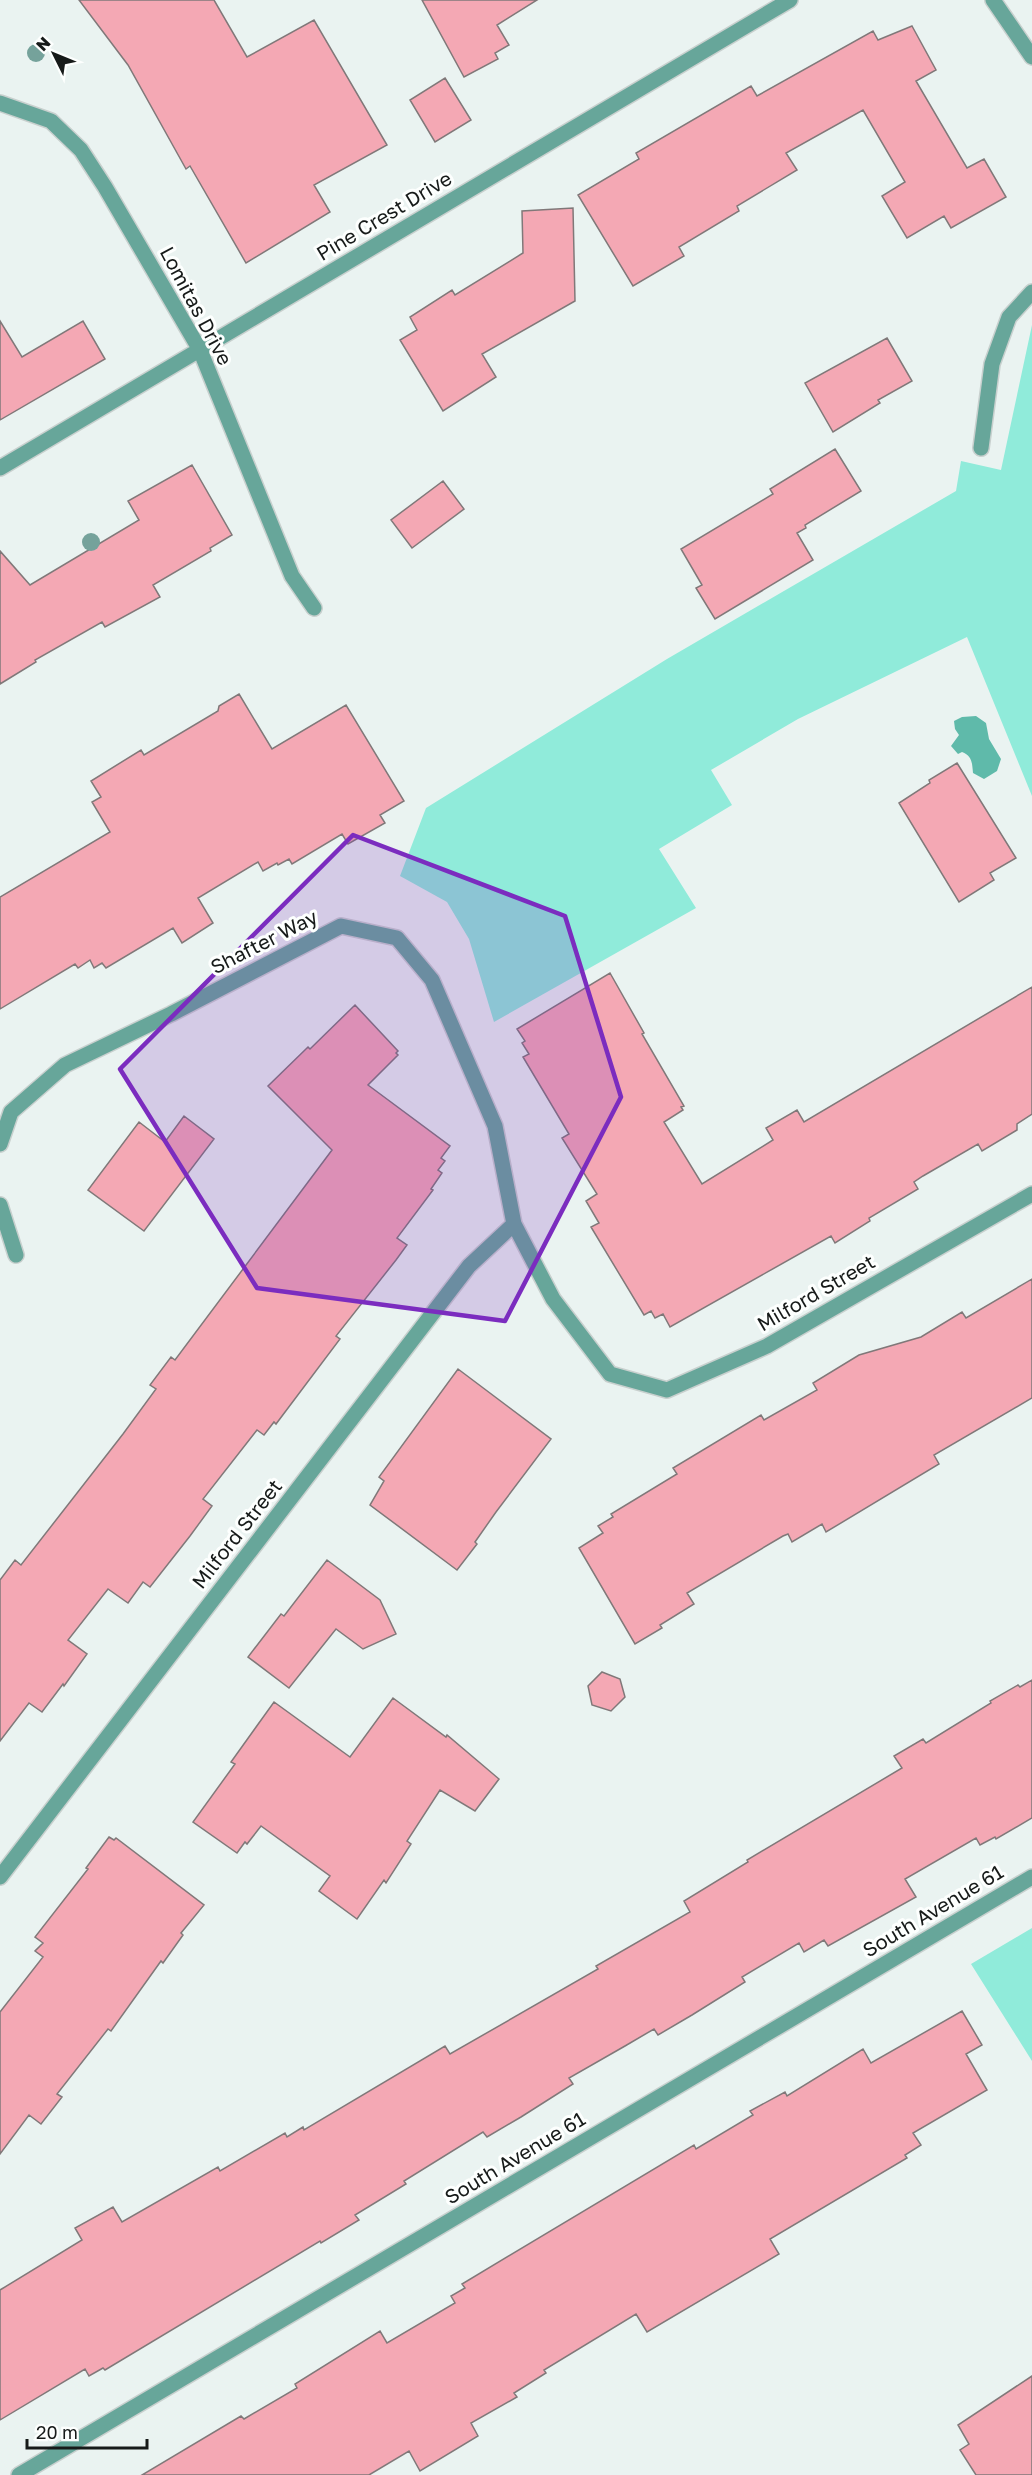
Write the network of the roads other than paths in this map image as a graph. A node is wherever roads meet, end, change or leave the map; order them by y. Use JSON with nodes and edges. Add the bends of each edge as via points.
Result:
{"nodes":[{"id":1,"x":790,"y":0,"type":"edge"},
{"id":2,"x":993,"y":0,"type":"edge"},
{"id":3,"x":1032,"y":57,"type":"edge"},
{"id":4,"x":0,"y":103,"type":"edge"},
{"id":5,"x":1032,"y":292,"type":"edge"},
{"id":6,"x":200,"y":350,"type":"junction"},
{"id":7,"x":981,"y":448,"type":"dead end"},
{"id":8,"x":0,"y":468,"type":"edge"},
{"id":9,"x":314,"y":608,"type":"dead end"},
{"id":10,"x":0,"y":1144,"type":"edge"},
{"id":11,"x":1032,"y":1194,"type":"edge"},
{"id":12,"x":0,"y":1205,"type":"edge"},
{"id":13,"x":514,"y":1224,"type":"junction"},
{"id":14,"x":16,"y":1255,"type":"dead end"},
{"id":15,"x":610,"y":1374,"type":"joint"},
{"id":16,"x":0,"y":1877,"type":"edge"},
{"id":17,"x":1032,"y":1877,"type":"edge"},
{"id":18,"x":19,"y":2475,"type":"edge"}],
"edges":[{"from":1,"to":6,"type":"street","name":"Pine Crest Drive"},
{"from":2,"to":3,"type":"street"},
{"from":4,"to":6,"type":"street","name":"Lomitas Drive","via":[[51,121],[81,150]]},
{"from":5,"to":7,"type":"street","via":[[1009,317],[992,364]]},
{"from":6,"to":8,"type":"street","name":"Pine Crest Drive"},
{"from":6,"to":9,"type":"street","name":"Lomitas Drive","via":[[292,576]]},
{"from":10,"to":13,"type":"street","name":"Shafter Way","via":[[11,1112],[64,1065],[341,926],[397,938],[432,980],[495,1126]]},
{"from":11,"to":15,"type":"street","name":"Milford Street","via":[[767,1346],[667,1390]]},
{"from":12,"to":14,"type":"street"},
{"from":13,"to":15,"type":"street","name":"Shafter Way","via":[[553,1299]]},
{"from":13,"to":16,"type":"street","name":"Milford Street","via":[[469,1266]]},
{"from":17,"to":18,"type":"street","name":"South Avenue 61"}]}
